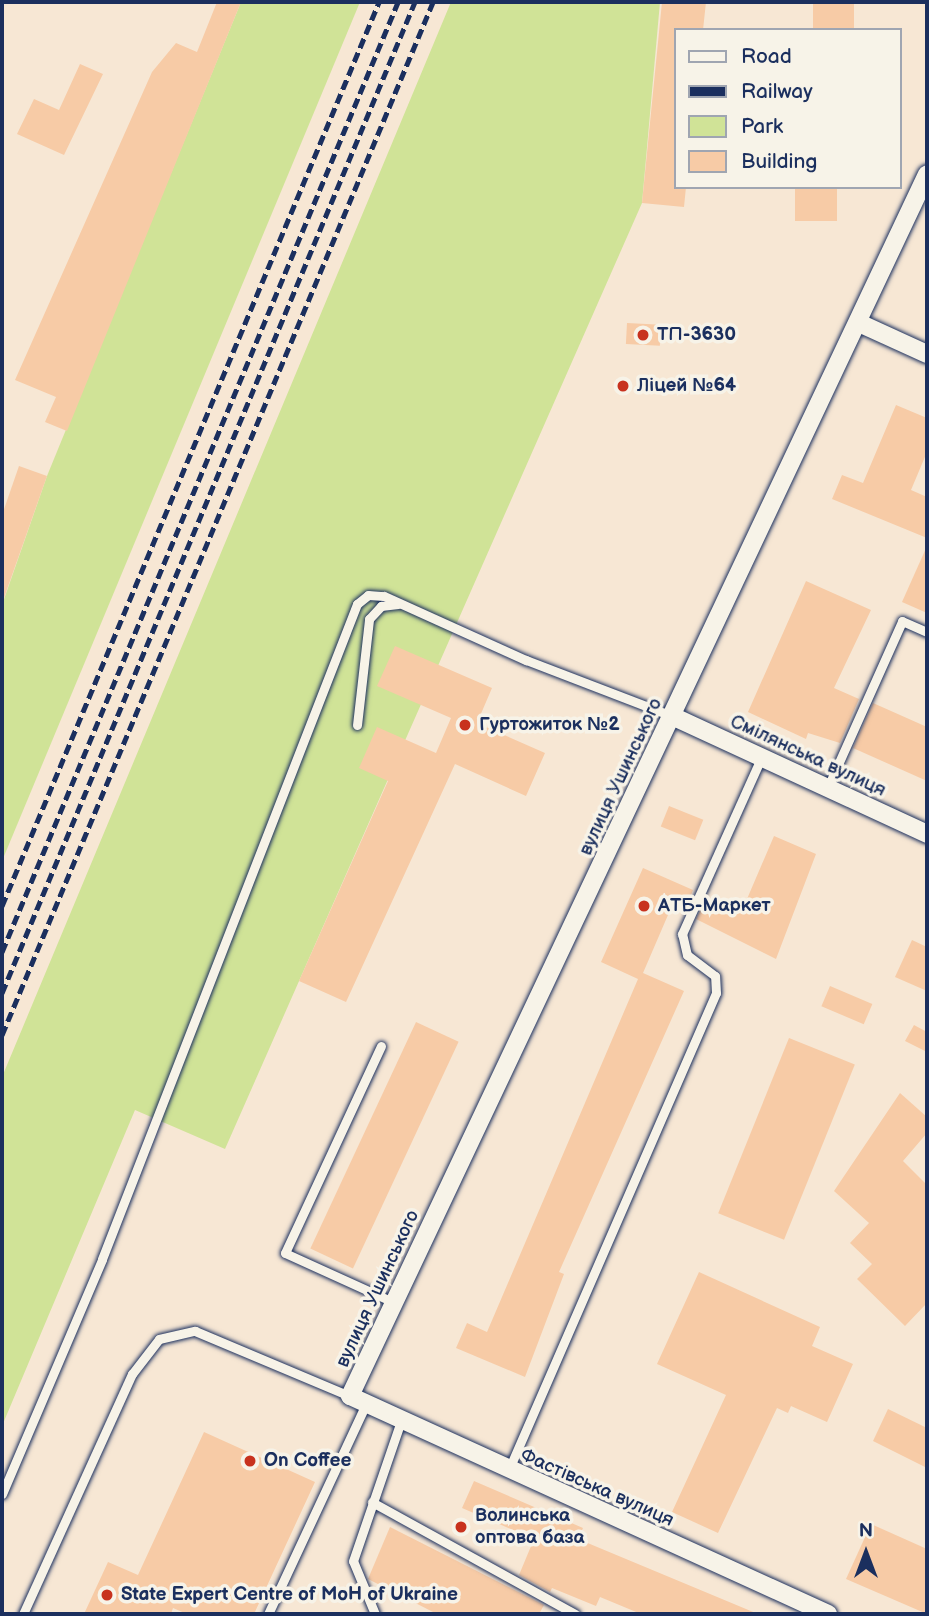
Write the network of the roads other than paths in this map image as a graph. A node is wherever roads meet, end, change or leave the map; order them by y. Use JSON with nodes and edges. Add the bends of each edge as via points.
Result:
{"nodes":[{"id":1,"x":927,"y":174,"type":"edge"},
{"id":2,"x":859,"y":323,"type":"junction"},
{"id":3,"x":927,"y":354,"type":"edge"},
{"id":4,"x":400,"y":603,"type":"junction"},
{"id":5,"x":927,"y":632,"type":"edge"},
{"id":6,"x":672,"y":716,"type":"junction"},
{"id":7,"x":356,"y":725,"type":"dead end"},
{"id":8,"x":761,"y":758,"type":"junction"},
{"id":9,"x":827,"y":789,"type":"junction"},
{"id":10,"x":927,"y":834,"type":"edge"},
{"id":11,"x":381,"y":1046,"type":"dead end"},
{"id":12,"x":395,"y":1303,"type":"junction"},
{"id":13,"x":358,"y":1400,"type":"junction"},
{"id":14,"x":401,"y":1421,"type":"junction"},
{"id":15,"x":508,"y":1471,"type":"junction"},
{"id":16,"x":2,"y":1494,"type":"edge"},
{"id":17,"x":372,"y":1502,"type":"junction"},
{"id":18,"x":23,"y":1614,"type":"edge"},
{"id":19,"x":268,"y":1614,"type":"edge"},
{"id":20,"x":375,"y":1614,"type":"edge"},
{"id":21,"x":575,"y":1614,"type":"edge"},
{"id":22,"x":828,"y":1614,"type":"edge"}],
"edges":[{"from":1,"to":2,"type":"street","name":"вулиця Ушинського"},
{"from":2,"to":3,"type":"street"},
{"from":2,"to":6,"type":"street","name":"вулиця Ушинського"},
{"from":4,"to":6,"type":"lane","via":[[526,660]]},
{"from":4,"to":7,"type":"lane","via":[[381,606],[369,619]]},
{"from":4,"to":16,"type":"lane","via":[[368,595],[356,604],[102,1259]]},
{"from":5,"to":9,"type":"lane","via":[[902,621]]},
{"from":6,"to":8,"type":"street","name":"Смілянська вулиця"},
{"from":6,"to":12,"type":"street","name":"вулиця Ушинського"},
{"from":8,"to":9,"type":"street","name":"Смілянська вулиця"},
{"from":8,"to":15,"type":"lane","via":[[682,934],[687,955],[715,976],[716,993]]},
{"from":9,"to":10,"type":"street","name":"Смілянська вулиця"},
{"from":11,"to":12,"type":"lane","via":[[285,1253]]},
{"from":12,"to":13,"type":"street","name":"вулиця Ушинського"},
{"from":13,"to":14,"type":"street","name":"Фастівська вулиця"},
{"from":13,"to":18,"type":"lane","via":[[195,1331],[159,1339],[132,1374]]},
{"from":13,"to":19,"type":"lane"},
{"from":14,"to":15,"type":"street","name":"Фастівська вулиця"},
{"from":14,"to":17,"type":"lane"},
{"from":15,"to":22,"type":"street","name":"Фастівська вулиця"},
{"from":17,"to":20,"type":"lane","via":[[353,1560]]},
{"from":17,"to":21,"type":"lane"}]}
